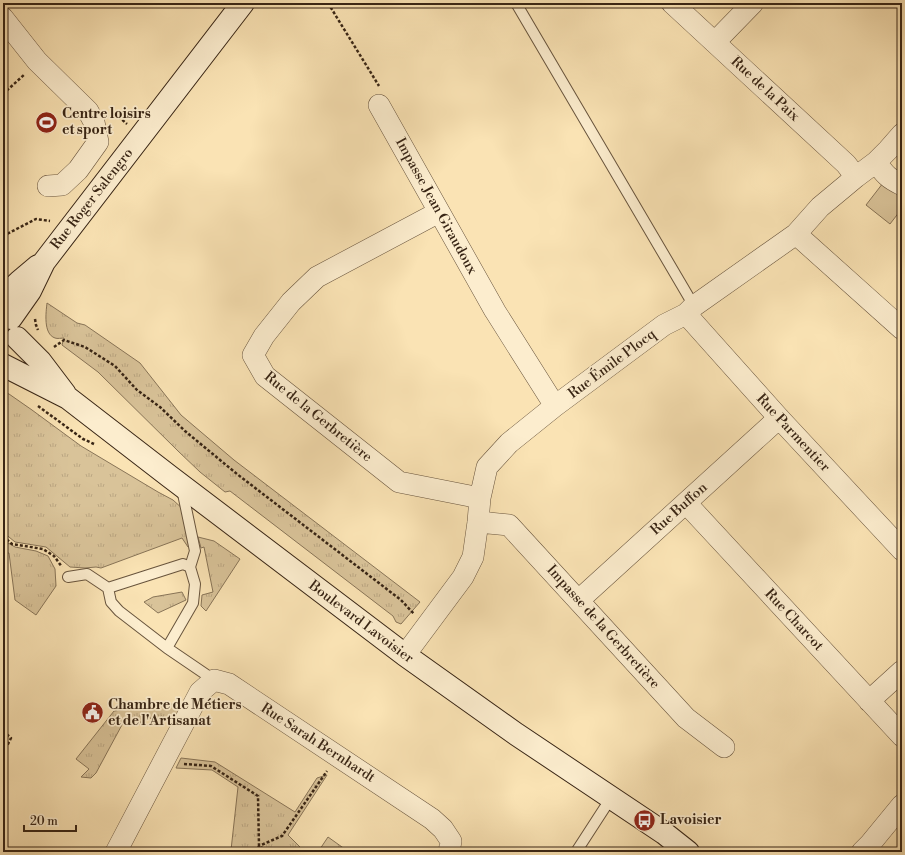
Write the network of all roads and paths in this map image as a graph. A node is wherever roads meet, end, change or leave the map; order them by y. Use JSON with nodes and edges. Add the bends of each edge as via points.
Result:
{"nodes":[{"id":1,"x":243,"y":3,"type":"edge"},
{"id":2,"x":328,"y":3,"type":"edge"},
{"id":3,"x":516,"y":3,"type":"edge"},
{"id":4,"x":672,"y":3,"type":"edge"},
{"id":5,"x":753,"y":3,"type":"edge"},
{"id":6,"x":3,"y":18,"type":"edge"},
{"id":7,"x":715,"y":42,"type":"junction"},
{"id":8,"x":37,"y":61,"type":"junction"},
{"id":9,"x":3,"y":94,"type":"edge"},
{"id":10,"x":379,"y":105,"type":"joint"},
{"id":11,"x":88,"y":111,"type":"junction"},
{"id":12,"x":902,"y":134,"type":"edge"},
{"id":13,"x":141,"y":136,"type":"junction"},
{"id":14,"x":876,"y":162,"type":"junction"},
{"id":15,"x":856,"y":177,"type":"junction"},
{"id":16,"x":902,"y":185,"type":"edge"},
{"id":17,"x":48,"y":186,"type":"dead end"},
{"id":18,"x":439,"y":212,"type":"junction"},
{"id":19,"x":52,"y":222,"type":"dead end"},
{"id":20,"x":796,"y":234,"type":"junction"},
{"id":21,"x":3,"y":236,"type":"edge"},
{"id":22,"x":44,"y":262,"type":"junction"},
{"id":23,"x":3,"y":297,"type":"edge"},
{"id":24,"x":690,"y":310,"type":"junction"},
{"id":25,"x":35,"y":313,"type":"dead end"},
{"id":26,"x":10,"y":322,"type":"edge"},
{"id":27,"x":902,"y":329,"type":"edge"},
{"id":28,"x":40,"y":334,"type":"dead end"},
{"id":29,"x":50,"y":341,"type":"dead end"},
{"id":30,"x":3,"y":364,"type":"edge"},
{"id":31,"x":68,"y":398,"type":"junction"},
{"id":32,"x":555,"y":406,"type":"junction"},
{"id":33,"x":779,"y":418,"type":"junction"},
{"id":34,"x":181,"y":485,"type":"junction"},
{"id":35,"x":480,"y":498,"type":"junction"},
{"id":36,"x":686,"y":503,"type":"junction"},
{"id":37,"x":478,"y":522,"type":"junction"},
{"id":38,"x":3,"y":536,"type":"edge"},
{"id":39,"x":902,"y":550,"type":"edge"},
{"id":40,"x":190,"y":567,"type":"junction"},
{"id":41,"x":68,"y":577,"type":"joint"},
{"id":42,"x":108,"y":588,"type":"junction"},
{"id":43,"x":579,"y":600,"type":"junction"},
{"id":44,"x":426,"y":628,"type":"junction"},
{"id":45,"x":166,"y":648,"type":"junction"},
{"id":46,"x":405,"y":655,"type":"junction"},
{"id":47,"x":902,"y":671,"type":"edge"},
{"id":48,"x":214,"y":680,"type":"junction"},
{"id":49,"x":869,"y":701,"type":"junction"},
{"id":50,"x":3,"y":731,"type":"edge"},
{"id":51,"x":902,"y":736,"type":"edge"},
{"id":52,"x":724,"y":747,"type":"dead end"},
{"id":53,"x":3,"y":754,"type":"edge"},
{"id":54,"x":338,"y":756,"type":"junction"},
{"id":55,"x":163,"y":762,"type":"junction"},
{"id":56,"x":611,"y":798,"type":"junction"},
{"id":57,"x":902,"y":805,"type":"edge"},
{"id":58,"x":664,"y":833,"type":"junction"},
{"id":59,"x":259,"y":846,"type":"junction"},
{"id":60,"x":866,"y":849,"type":"edge"},
{"id":61,"x":116,"y":852,"type":"edge"},
{"id":62,"x":256,"y":852,"type":"edge"},
{"id":63,"x":270,"y":852,"type":"edge"},
{"id":64,"x":449,"y":852,"type":"edge"},
{"id":65,"x":576,"y":852,"type":"edge"},
{"id":66,"x":688,"y":852,"type":"edge"},
{"id":67,"x":702,"y":852,"type":"edge"}],
"edges":[{"from":1,"to":13,"type":"main road","name":"Rue Roger Salengro"},
{"from":2,"to":10,"type":"path","via":[[380,87]]},
{"from":3,"to":24,"type":"lane"},
{"from":4,"to":7,"type":"street","name":"Rue de la Paix"},
{"from":5,"to":7,"type":"street"},
{"from":6,"to":8,"type":"street"},
{"from":7,"to":15,"type":"street","name":"Rue de la Paix","via":[[846,164]]},
{"from":8,"to":9,"type":"path"},
{"from":8,"to":11,"type":"street"},
{"from":10,"to":18,"type":"street","name":"Impasse Jean Giraudoux"},
{"from":11,"to":13,"type":"path","via":[[107,107]]},
{"from":11,"to":17,"type":"street","via":[[94,122],[98,142],[78,170],[62,185]]},
{"from":12,"to":14,"type":"street","name":"Rue Émile Plocq"},
{"from":13,"to":22,"type":"main road","name":"Rue Roger Salengro"},
{"from":14,"to":15,"type":"street","name":"Rue Émile Plocq"},
{"from":14,"to":16,"type":"street","via":[[890,179]]},
{"from":15,"to":20,"type":"street","name":"Rue Émile Plocq","via":[[820,207]]},
{"from":18,"to":32,"type":"street","name":"Impasse Jean Giraudoux","via":[[495,311]]},
{"from":18,"to":35,"type":"street","name":"Rue de la Gerbretière","via":[[317,277],[291,302],[264,336],[253,355],[264,376],[399,482]]},
{"from":19,"to":21,"type":"path","via":[[36,219]]},
{"from":20,"to":24,"type":"street","name":"Rue Émile Plocq"},
{"from":20,"to":27,"type":"street"},
{"from":22,"to":23,"type":"main road"},
{"from":22,"to":26,"type":"main road","via":[[30,291]]},
{"from":24,"to":32,"type":"street","name":"Rue Émile Plocq","via":[[664,325]]},
{"from":24,"to":33,"type":"street","name":"Rue Parmentier"},
{"from":25,"to":28,"type":"path","via":[[36,326]]},
{"from":26,"to":30,"type":"main road","via":[[15,348]]},
{"from":26,"to":31,"type":"main road","name":"Boulevard Lavoisier"},
{"from":29,"to":44,"type":"path","via":[[56,345],[64,340],[85,347],[115,366],[137,390],[237,474],[401,600]]},
{"from":30,"to":31,"type":"main road","name":"Boulevard Lavoisier"},
{"from":31,"to":34,"type":"main road","name":"Boulevard Lavoisier"},
{"from":32,"to":35,"type":"street","name":"Rue Émile Plocq","via":[[509,444],[487,467]]},
{"from":33,"to":36,"type":"street","name":"Rue Buffon"},
{"from":33,"to":39,"type":"street","name":"Rue Parmentier"},
{"from":34,"to":40,"type":"lane","via":[[196,551]]},
{"from":34,"to":46,"type":"main road","name":"Boulevard Lavoisier"},
{"from":35,"to":37,"type":"street","name":"Rue Émile Plocq"},
{"from":36,"to":43,"type":"street","name":"Rue Buffon"},
{"from":36,"to":49,"type":"street","name":"Rue Charcot"},
{"from":37,"to":43,"type":"street","name":"Impasse de la Gerbretière","via":[[509,525]]},
{"from":37,"to":44,"type":"street","name":"Rue Émile Plocq","via":[[473,557],[463,577]]},
{"from":38,"to":41,"type":"path","via":[[12,544],[43,549],[54,556]]},
{"from":40,"to":42,"type":"lane","via":[[183,564]]},
{"from":40,"to":45,"type":"lane","via":[[195,584],[193,603]]},
{"from":41,"to":42,"type":"lane","via":[[88,574]]},
{"from":42,"to":45,"type":"lane","via":[[111,602],[119,611]]},
{"from":43,"to":52,"type":"street","name":"Impasse de la Gerbretière","via":[[686,718]]},
{"from":44,"to":46,"type":"street","name":"Rue Émile Plocq"},
{"from":45,"to":48,"type":"lane"},
{"from":46,"to":56,"type":"main road","name":"Boulevard Lavoisier"},
{"from":47,"to":49,"type":"street"},
{"from":48,"to":54,"type":"street","name":"Rue Sarah Bernhardt","via":[[229,684]]},
{"from":48,"to":55,"type":"street","via":[[200,692]]},
{"from":49,"to":51,"type":"street","name":"Rue Charcot"},
{"from":50,"to":53,"type":"path","via":[[11,738]]},
{"from":54,"to":59,"type":"path","via":[[282,836]]},
{"from":54,"to":64,"type":"street","name":"Rue Sarah Bernhardt","via":[[432,819],[451,841]]},
{"from":55,"to":59,"type":"path","via":[[212,766],[258,796]]},
{"from":55,"to":61,"type":"street"},
{"from":56,"to":58,"type":"main road","name":"Boulevard Lavoisier"},
{"from":56,"to":65,"type":"lane"},
{"from":57,"to":60,"type":"street"},
{"from":58,"to":66,"type":"main road","name":"Boulevard Lavoisier"},
{"from":58,"to":67,"type":"main road","name":"Boulevard Lavoisier"},
{"from":59,"to":62,"type":"path"},
{"from":59,"to":63,"type":"path"}]}
